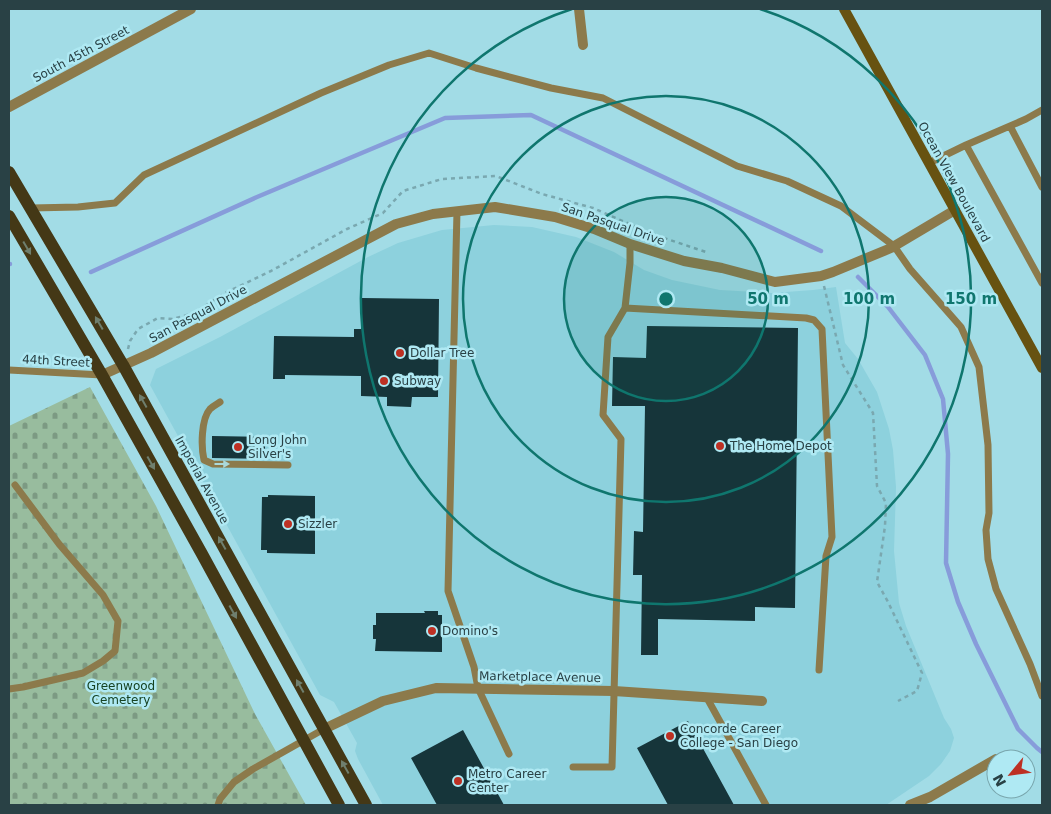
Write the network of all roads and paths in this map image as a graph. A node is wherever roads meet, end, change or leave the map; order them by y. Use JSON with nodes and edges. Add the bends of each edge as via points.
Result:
{"nodes":[{"id":1,"x":191,"y":9,"type":"edge"},
{"id":2,"x":579,"y":9,"type":"edge"},
{"id":3,"x":844,"y":9,"type":"edge"},
{"id":4,"x":583,"y":45,"type":"dead end"},
{"id":5,"x":9,"y":107,"type":"edge"},
{"id":6,"x":1042,"y":110,"type":"edge"},
{"id":7,"x":1010,"y":126,"type":"junction"},
{"id":8,"x":966,"y":144,"type":"junction"},
{"id":9,"x":929,"y":163,"type":"junction"},
{"id":10,"x":9,"y":172,"type":"edge"},
{"id":11,"x":1042,"y":187,"type":"edge"},
{"id":12,"x":30,"y":208,"type":"junction"},
{"id":13,"x":955,"y":210,"type":"junction"},
{"id":14,"x":458,"y":211,"type":"junction"},
{"id":15,"x":9,"y":216,"type":"edge"},
{"id":16,"x":630,"y":244,"type":"junction"},
{"id":17,"x":894,"y":246,"type":"junction"},
{"id":18,"x":1042,"y":282,"type":"edge"},
{"id":19,"x":625,"y":308,"type":"junction"},
{"id":20,"x":123,"y":365,"type":"junction"},
{"id":21,"x":1042,"y":368,"type":"edge"},
{"id":22,"x":9,"y":370,"type":"edge"},
{"id":23,"x":102,"y":375,"type":"junction"},
{"id":24,"x":220,"y":402,"type":"dead end"},
{"id":25,"x":288,"y":465,"type":"dead end"},
{"id":26,"x":15,"y":485,"type":"dead end"},
{"id":27,"x":819,"y":670,"type":"dead end"},
{"id":28,"x":478,"y":688,"type":"junction"},
{"id":29,"x":9,"y":689,"type":"edge"},
{"id":30,"x":614,"y":691,"type":"junction"},
{"id":31,"x":1042,"y":696,"type":"edge"},
{"id":32,"x":706,"y":698,"type":"junction"},
{"id":33,"x":762,"y":701,"type":"dead end"},
{"id":34,"x":324,"y":728,"type":"junction"},
{"id":35,"x":303,"y":740,"type":"junction"},
{"id":36,"x":509,"y":754,"type":"dead end"},
{"id":37,"x":986,"y":766,"type":"edge"},
{"id":38,"x":573,"y":767,"type":"dead end"},
{"id":39,"x":932,"y":801,"type":"edge"},
{"id":40,"x":218,"y":805,"type":"edge"},
{"id":41,"x":339,"y":805,"type":"edge"},
{"id":42,"x":366,"y":805,"type":"edge"},
{"id":43,"x":766,"y":805,"type":"edge"},
{"id":44,"x":910,"y":805,"type":"edge"}],
"edges":[{"from":1,"to":5,"type":"street","name":"South 45th Street"},
{"from":2,"to":4,"type":"street"},
{"from":3,"to":9,"type":"main road","name":"Ocean View Boulevard"},
{"from":6,"to":7,"type":"lane"},
{"from":7,"to":8,"type":"lane"},
{"from":7,"to":11,"type":"lane"},
{"from":8,"to":9,"type":"lane"},
{"from":8,"to":18,"type":"lane"},
{"from":9,"to":13,"type":"main road","name":"Ocean View Boulevard"},
{"from":10,"to":12,"type":"main road","name":"Imperial Avenue"},
{"from":12,"to":17,"type":"lane","via":[[115,203],[144,175],[321,93],[389,65],[429,53],[551,88],[603,98],[738,166],[787,181],[841,206]]},
{"from":20,"to":12,"type":"main road","name":"Imperial Avenue","one_way":true},
{"from":13,"to":17,"type":"street","name":"San Pasqual Drive"},
{"from":13,"to":21,"type":"main road","name":"Ocean View Boulevard"},
{"from":14,"to":16,"type":"street","name":"San Pasqual Drive","via":[[495,207],[556,217]]},
{"from":14,"to":20,"type":"street","name":"San Pasqual Drive","via":[[396,224]]},
{"from":14,"to":28,"type":"lane","via":[[448,591]]},
{"from":15,"to":23,"type":"main road","one_way":true},
{"from":16,"to":17,"type":"street","name":"San Pasqual Drive","via":[[684,261],[775,282],[821,276]]},
{"from":16,"to":19,"type":"lane"},
{"from":17,"to":31,"type":"lane","via":[[961,327],[979,367],[988,445],[988,559],[996,589]]},
{"from":19,"to":27,"type":"lane","via":[[806,318],[814,320],[822,328],[832,537],[826,556]]},
{"from":19,"to":30,"type":"lane","via":[[608,337],[602,415],[621,439]]},
{"from":20,"to":23,"type":"street","name":"San Pasqual Drive"},
{"from":34,"to":20,"type":"main road","name":"Imperial Avenue","one_way":true},
{"from":22,"to":23,"type":"lane","name":"44th Street"},
{"from":23,"to":35,"type":"main road","one_way":true},
{"from":24,"to":25,"type":"lane","one_way":true,"via":[[210,409],[204,420],[204,460],[213,464]]},
{"from":26,"to":29,"type":"lane","via":[[103,594],[118,620],[115,651],[103,661],[83,672]]},
{"from":28,"to":30,"type":"street","name":"Marketplace Avenue"},
{"from":28,"to":34,"type":"street","name":"Marketplace Avenue","via":[[436,688],[383,701]]},
{"from":28,"to":36,"type":"lane"},
{"from":30,"to":32,"type":"street","name":"Marketplace Avenue"},
{"from":30,"to":38,"type":"lane","via":[[612,767]]},
{"from":32,"to":33,"type":"street","name":"Marketplace Avenue"},
{"from":32,"to":43,"type":"lane"},
{"from":34,"to":35,"type":"lane"},
{"from":42,"to":34,"type":"main road","name":"Imperial Avenue","one_way":true},
{"from":35,"to":40,"type":"lane","via":[[234,782]]},
{"from":35,"to":41,"type":"main road"},
{"from":37,"to":39,"type":"street"},
{"from":39,"to":44,"type":"street"}]}
